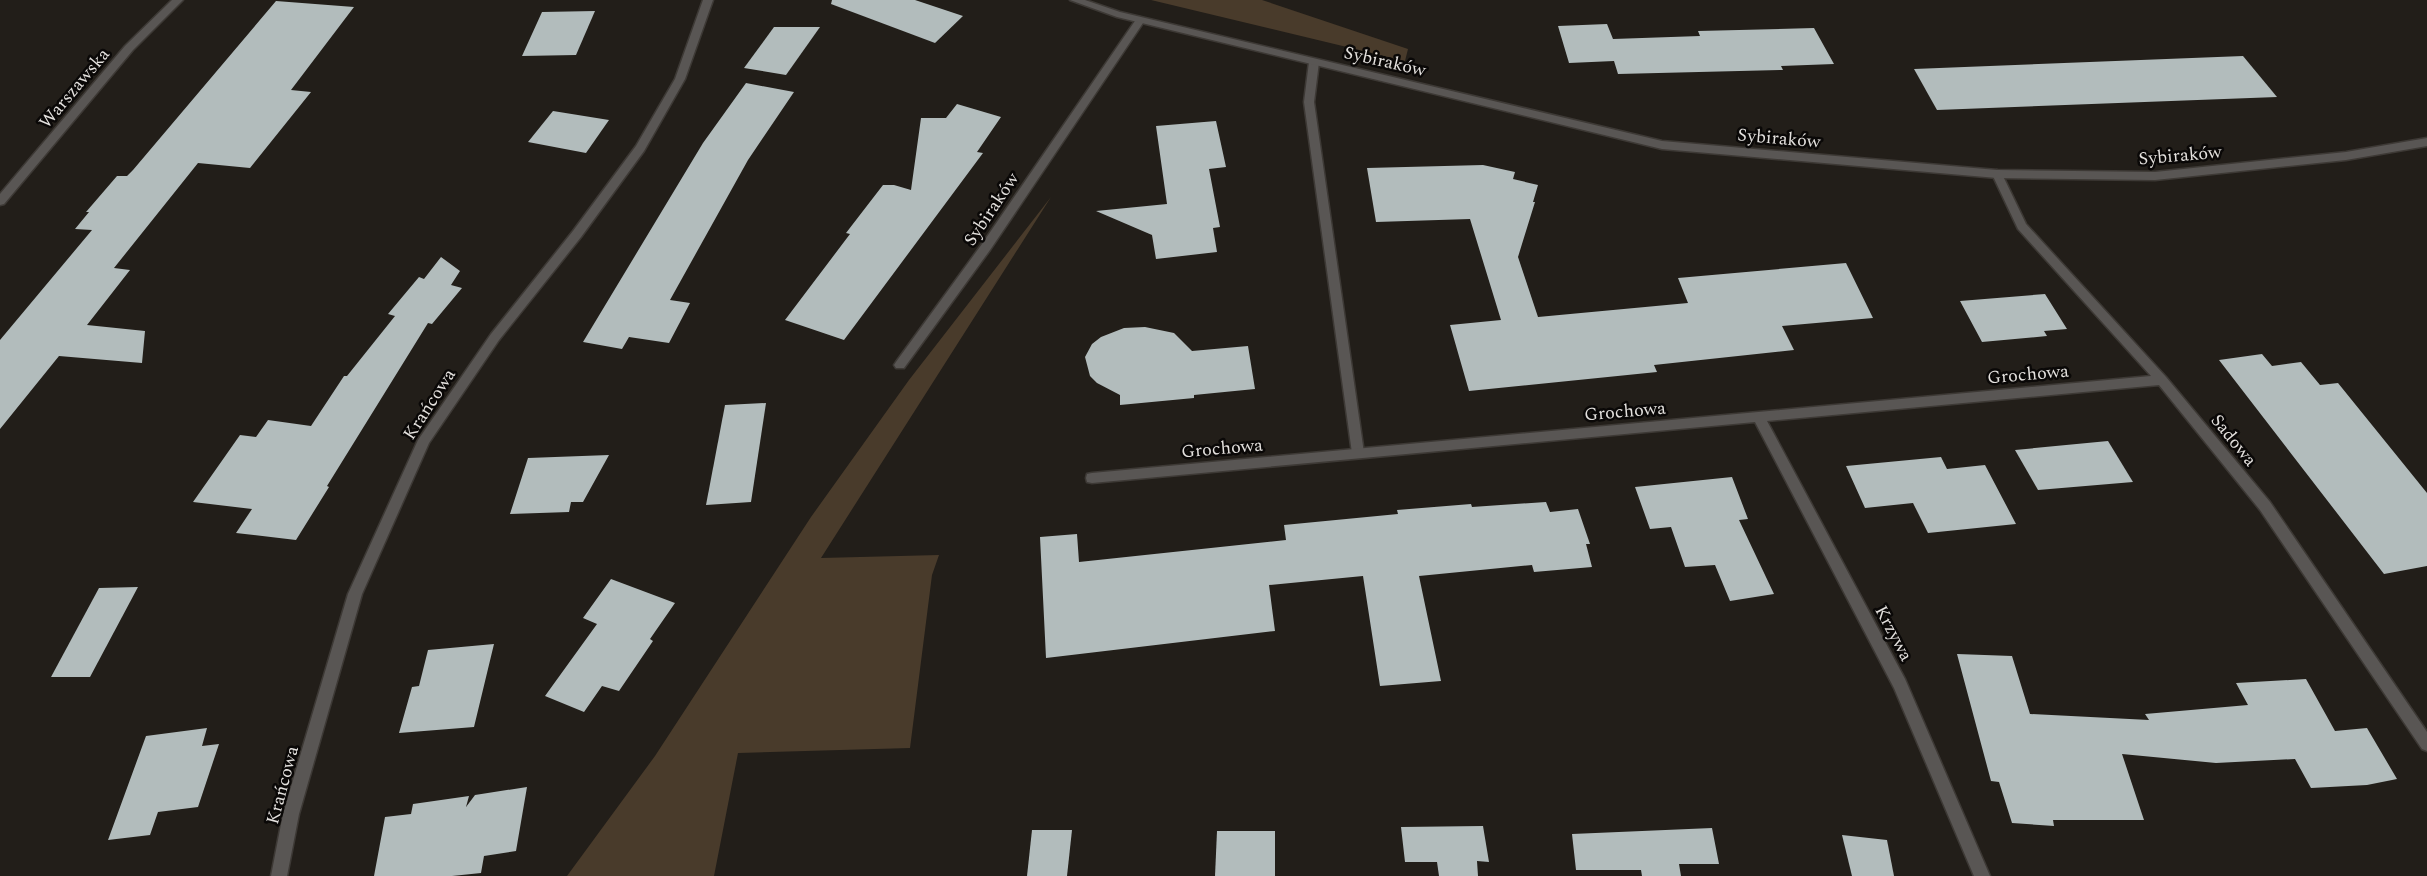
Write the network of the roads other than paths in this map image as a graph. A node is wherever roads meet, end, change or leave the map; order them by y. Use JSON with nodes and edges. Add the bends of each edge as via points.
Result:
{"nodes":[{"id":1,"x":178,"y":0,"type":"edge"},
{"id":2,"x":708,"y":0,"type":"edge"},
{"id":3,"x":1075,"y":0,"type":"edge"},
{"id":4,"x":1140,"y":20,"type":"junction"},
{"id":5,"x":1314,"y":62,"type":"junction"},
{"id":6,"x":2427,"y":142,"type":"edge"},
{"id":7,"x":1997,"y":174,"type":"junction"},
{"id":8,"x":0,"y":201,"type":"edge"},
{"id":9,"x":900,"y":365,"type":"dead end"},
{"id":10,"x":2162,"y":380,"type":"junction"},
{"id":11,"x":1758,"y":416,"type":"junction"},
{"id":12,"x":1358,"y":453,"type":"junction"},
{"id":13,"x":1092,"y":478,"type":"dead end"},
{"id":14,"x":2427,"y":744,"type":"edge"},
{"id":15,"x":280,"y":876,"type":"edge"},
{"id":16,"x":1982,"y":876,"type":"edge"}],
"edges":[{"from":1,"to":8,"type":"street","name":"Warszawska","via":[[129,48]]},
{"from":2,"to":15,"type":"street","name":"Krańcowa","via":[[680,79],[640,148],[495,337],[424,440],[355,594],[291,814]]},
{"from":3,"to":4,"type":"street","name":"Sybiraków"},
{"from":4,"to":5,"type":"street","name":"Sybiraków"},
{"from":4,"to":9,"type":"street","name":"Sybiraków","via":[[986,248]]},
{"from":5,"to":7,"type":"street","name":"Sybiraków","via":[[1662,145]]},
{"from":5,"to":12,"type":"street","via":[[1309,102]]},
{"from":6,"to":7,"type":"street","name":"Sybiraków","via":[[2346,156],[2155,176]]},
{"from":7,"to":10,"type":"street","name":"Sadowa","via":[[2022,226]]},
{"from":10,"to":11,"type":"street","name":"Grochowa"},
{"from":10,"to":14,"type":"street","name":"Sadowa","via":[[2265,506]]},
{"from":11,"to":12,"type":"street","name":"Grochowa"},
{"from":11,"to":16,"type":"street","name":"Krzywa","via":[[1900,684]]},
{"from":12,"to":13,"type":"street","name":"Grochowa"}]}
